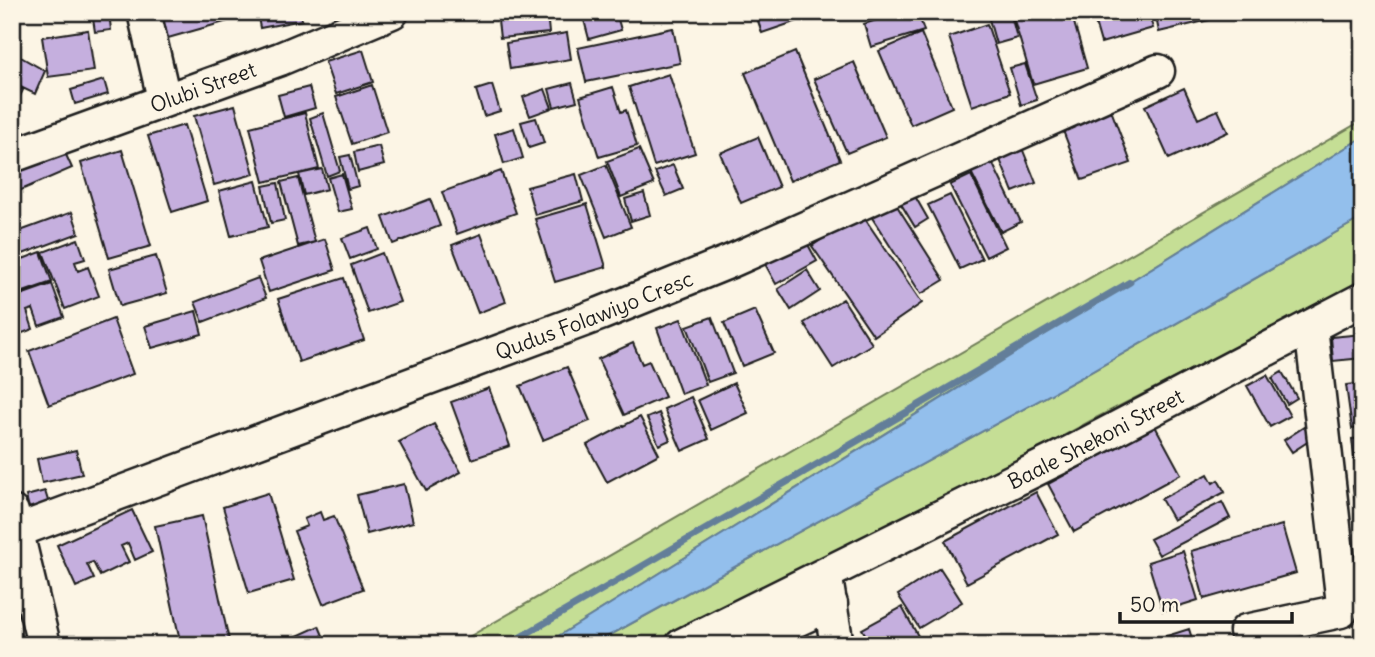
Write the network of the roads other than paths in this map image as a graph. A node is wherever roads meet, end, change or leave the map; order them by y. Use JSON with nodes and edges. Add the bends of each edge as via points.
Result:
{"nodes":[{"id":1,"x":144,"y":12,"type":"edge"},
{"id":2,"x":375,"y":16,"type":"edge"},
{"id":3,"x":1158,"y":71,"type":"dead end"},
{"id":4,"x":164,"y":99,"type":"junction"},
{"id":5,"x":12,"y":156,"type":"edge"},
{"id":6,"x":1363,"y":299,"type":"edge"},
{"id":7,"x":1311,"y":327,"type":"junction"},
{"id":8,"x":15,"y":521,"type":"edge"},
{"id":9,"x":825,"y":573,"type":"junction"},
{"id":10,"x":21,"y":596,"type":"edge"},
{"id":11,"x":831,"y":604,"type":"junction"},
{"id":12,"x":1246,"y":631,"type":"dead end"},
{"id":13,"x":760,"y":641,"type":"edge"},
{"id":14,"x":44,"y":645,"type":"edge"},
{"id":15,"x":682,"y":645,"type":"edge"},
{"id":16,"x":837,"y":645,"type":"edge"}],
"edges":[{"from":1,"to":4,"type":"street"},
{"from":2,"to":4,"type":"street","name":"Olubi Street"},
{"from":3,"to":8,"type":"street","name":"Qudus Folawiyo Cresc","via":[[719,266]]},
{"from":4,"to":5,"type":"street","name":"Olubi Street"},
{"from":6,"to":7,"type":"street","name":"Baale Shekoni Street"},
{"from":7,"to":9,"type":"street","name":"Baale Shekoni Street"},
{"from":7,"to":12,"type":"street","via":[[1341,611]]},
{"from":8,"to":10,"type":"street"},
{"from":9,"to":11,"type":"street"},
{"from":9,"to":15,"type":"street","name":"Baale Shekoni Street"},
{"from":10,"to":14,"type":"street"},
{"from":11,"to":13,"type":"street"},
{"from":11,"to":16,"type":"street"}]}
